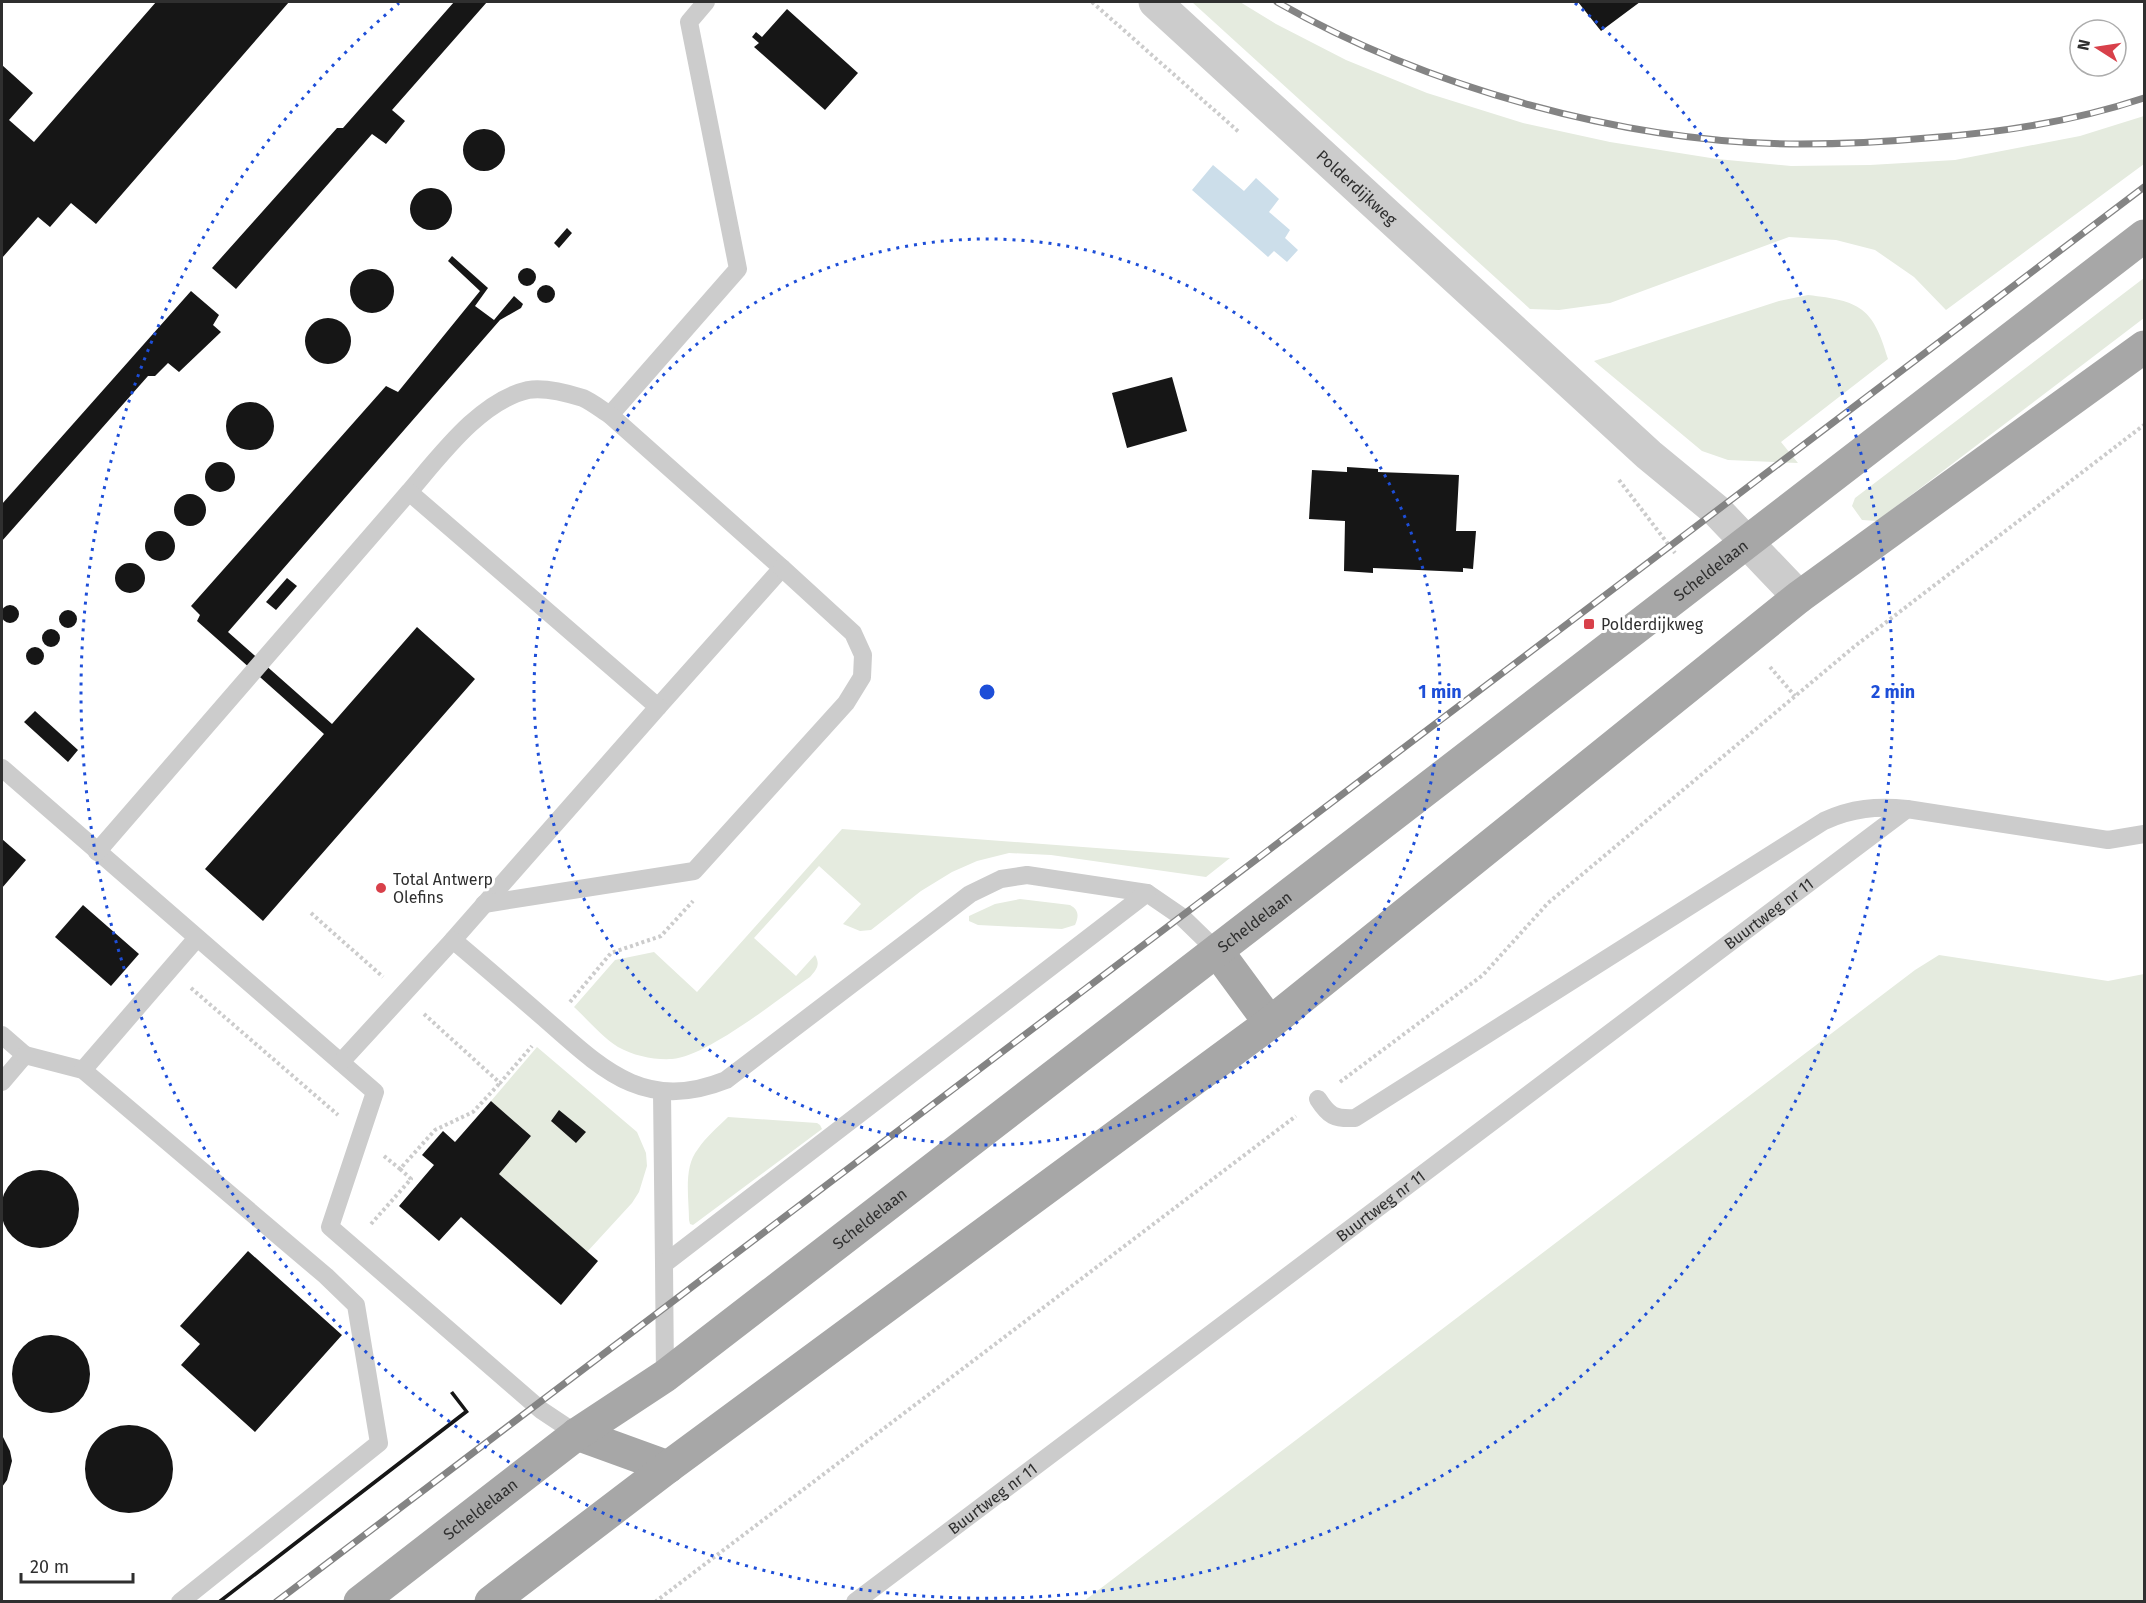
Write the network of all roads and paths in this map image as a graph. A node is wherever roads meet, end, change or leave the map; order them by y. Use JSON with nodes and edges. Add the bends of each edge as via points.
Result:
{"nodes":[{"id":1,"x":706,"y":2,"type":"edge"},
{"id":2,"x":1155,"y":2,"type":"edge"},
{"id":3,"x":2145,"y":236,"type":"edge"},
{"id":4,"x":2145,"y":347,"type":"edge"},
{"id":5,"x":610,"y":416,"type":"junction"},
{"id":6,"x":2145,"y":425,"type":"edge"},
{"id":7,"x":410,"y":492,"type":"junction"},
{"id":8,"x":1748,"y":542,"type":"junction"},
{"id":9,"x":782,"y":568,"type":"junction"},
{"id":10,"x":1799,"y":597,"type":"junction"},
{"id":11,"x":658,"y":707,"type":"junction"},
{"id":12,"x":2,"y":768,"type":"edge"},
{"id":13,"x":1907,"y":809,"type":"junction"},
{"id":14,"x":2145,"y":834,"type":"edge"},
{"id":15,"x":97,"y":852,"type":"junction"},
{"id":16,"x":701,"y":893,"type":"dead end"},
{"id":17,"x":1147,"y":893,"type":"junction"},
{"id":18,"x":484,"y":904,"type":"junction"},
{"id":19,"x":311,"y":913,"type":"dead end"},
{"id":20,"x":197,"y":938,"type":"junction"},
{"id":21,"x":453,"y":940,"type":"junction"},
{"id":22,"x":1217,"y":951,"type":"junction"},
{"id":23,"x":402,"y":995,"type":"junction"},
{"id":24,"x":1270,"y":1023,"type":"junction"},
{"id":25,"x":551,"y":1024,"type":"junction"},
{"id":26,"x":2,"y":1035,"type":"edge"},
{"id":27,"x":25,"y":1055,"type":"junction"},
{"id":28,"x":341,"y":1062,"type":"junction"},
{"id":29,"x":83,"y":1070,"type":"junction"},
{"id":30,"x":2,"y":1082,"type":"edge"},
{"id":31,"x":662,"y":1092,"type":"junction"},
{"id":32,"x":1318,"y":1099,"type":"junction"},
{"id":33,"x":664,"y":1264,"type":"junction"},
{"id":34,"x":665,"y":1376,"type":"junction"},
{"id":35,"x":577,"y":1434,"type":"junction"},
{"id":36,"x":668,"y":1467,"type":"junction"},
{"id":37,"x":180,"y":1602,"type":"edge"},
{"id":38,"x":360,"y":1602,"type":"edge"},
{"id":39,"x":491,"y":1602,"type":"edge"},
{"id":40,"x":655,"y":1602,"type":"edge"},
{"id":41,"x":855,"y":1602,"type":"edge"}],
"edges":[{"from":1,"to":5,"type":"lane","via":[[689,22],[738,269]]},
{"from":2,"to":8,"type":"street","name":"Polderdijkweg"},
{"from":3,"to":8,"type":"main road","name":"Scheldelaan"},
{"from":4,"to":10,"type":"main road"},
{"from":5,"to":7,"type":"lane","via":[[585,399],[558,391],[530,390],[508,396],[450,444]]},
{"from":5,"to":9,"type":"lane"},
{"from":6,"to":32,"type":"path","via":[[1855,646],[1548,903],[1483,975]]},
{"from":7,"to":11,"type":"lane"},
{"from":7,"to":15,"type":"lane"},
{"from":8,"to":10,"type":"street","name":"Polderdijkweg"},
{"from":8,"to":22,"type":"main road","name":"Scheldelaan"},
{"from":9,"to":11,"type":"lane"},
{"from":9,"to":18,"type":"lane","via":[[853,633],[863,655],[862,677],[846,703],[694,871]]},
{"from":10,"to":24,"type":"main road"},
{"from":11,"to":18,"type":"lane"},
{"from":12,"to":15,"type":"lane"},
{"from":13,"to":14,"type":"lane","via":[[2108,840]]},
{"from":13,"to":32,"type":"lane","via":[[1865,809],[1824,820],[1355,1118],[1338,1119],[1326,1112]]},
{"from":13,"to":41,"type":"lane","name":"Buurtweg nr 11"},
{"from":15,"to":20,"type":"lane"},
{"from":16,"to":25,"type":"path","via":[[662,936],[611,953]]},
{"from":17,"to":22,"type":"lane","via":[[1182,917]]},
{"from":17,"to":31,"type":"lane","via":[[1027,875],[1001,879],[970,894],[726,1080],[704,1089]]},
{"from":17,"to":33,"type":"lane"},
{"from":18,"to":21,"type":"lane"},
{"from":19,"to":23,"type":"path"},
{"from":20,"to":28,"type":"lane"},
{"from":20,"to":29,"type":"lane"},
{"from":21,"to":23,"type":"lane"},
{"from":21,"to":25,"type":"lane"},
{"from":22,"to":24,"type":"main road"},
{"from":22,"to":34,"type":"main road","name":"Scheldelaan"},
{"from":23,"to":25,"type":"path","via":[[500,1083]]},
{"from":23,"to":28,"type":"lane"},
{"from":24,"to":36,"type":"main road"},
{"from":25,"to":31,"type":"lane","via":[[600,1066],[628,1083]]},
{"from":26,"to":27,"type":"lane"},
{"from":27,"to":29,"type":"lane"},
{"from":27,"to":30,"type":"lane"},
{"from":28,"to":35,"type":"lane","via":[[375,1092],[330,1227],[541,1410]]},
{"from":29,"to":37,"type":"lane","via":[[356,1305],[379,1443]]},
{"from":31,"to":33,"type":"lane"},
{"from":32,"to":40,"type":"path"},
{"from":33,"to":34,"type":"lane"},
{"from":34,"to":35,"type":"main road","name":"Scheldelaan"},
{"from":35,"to":36,"type":"main road"},
{"from":35,"to":38,"type":"main road","name":"Scheldelaan"},
{"from":36,"to":39,"type":"main road"}]}
